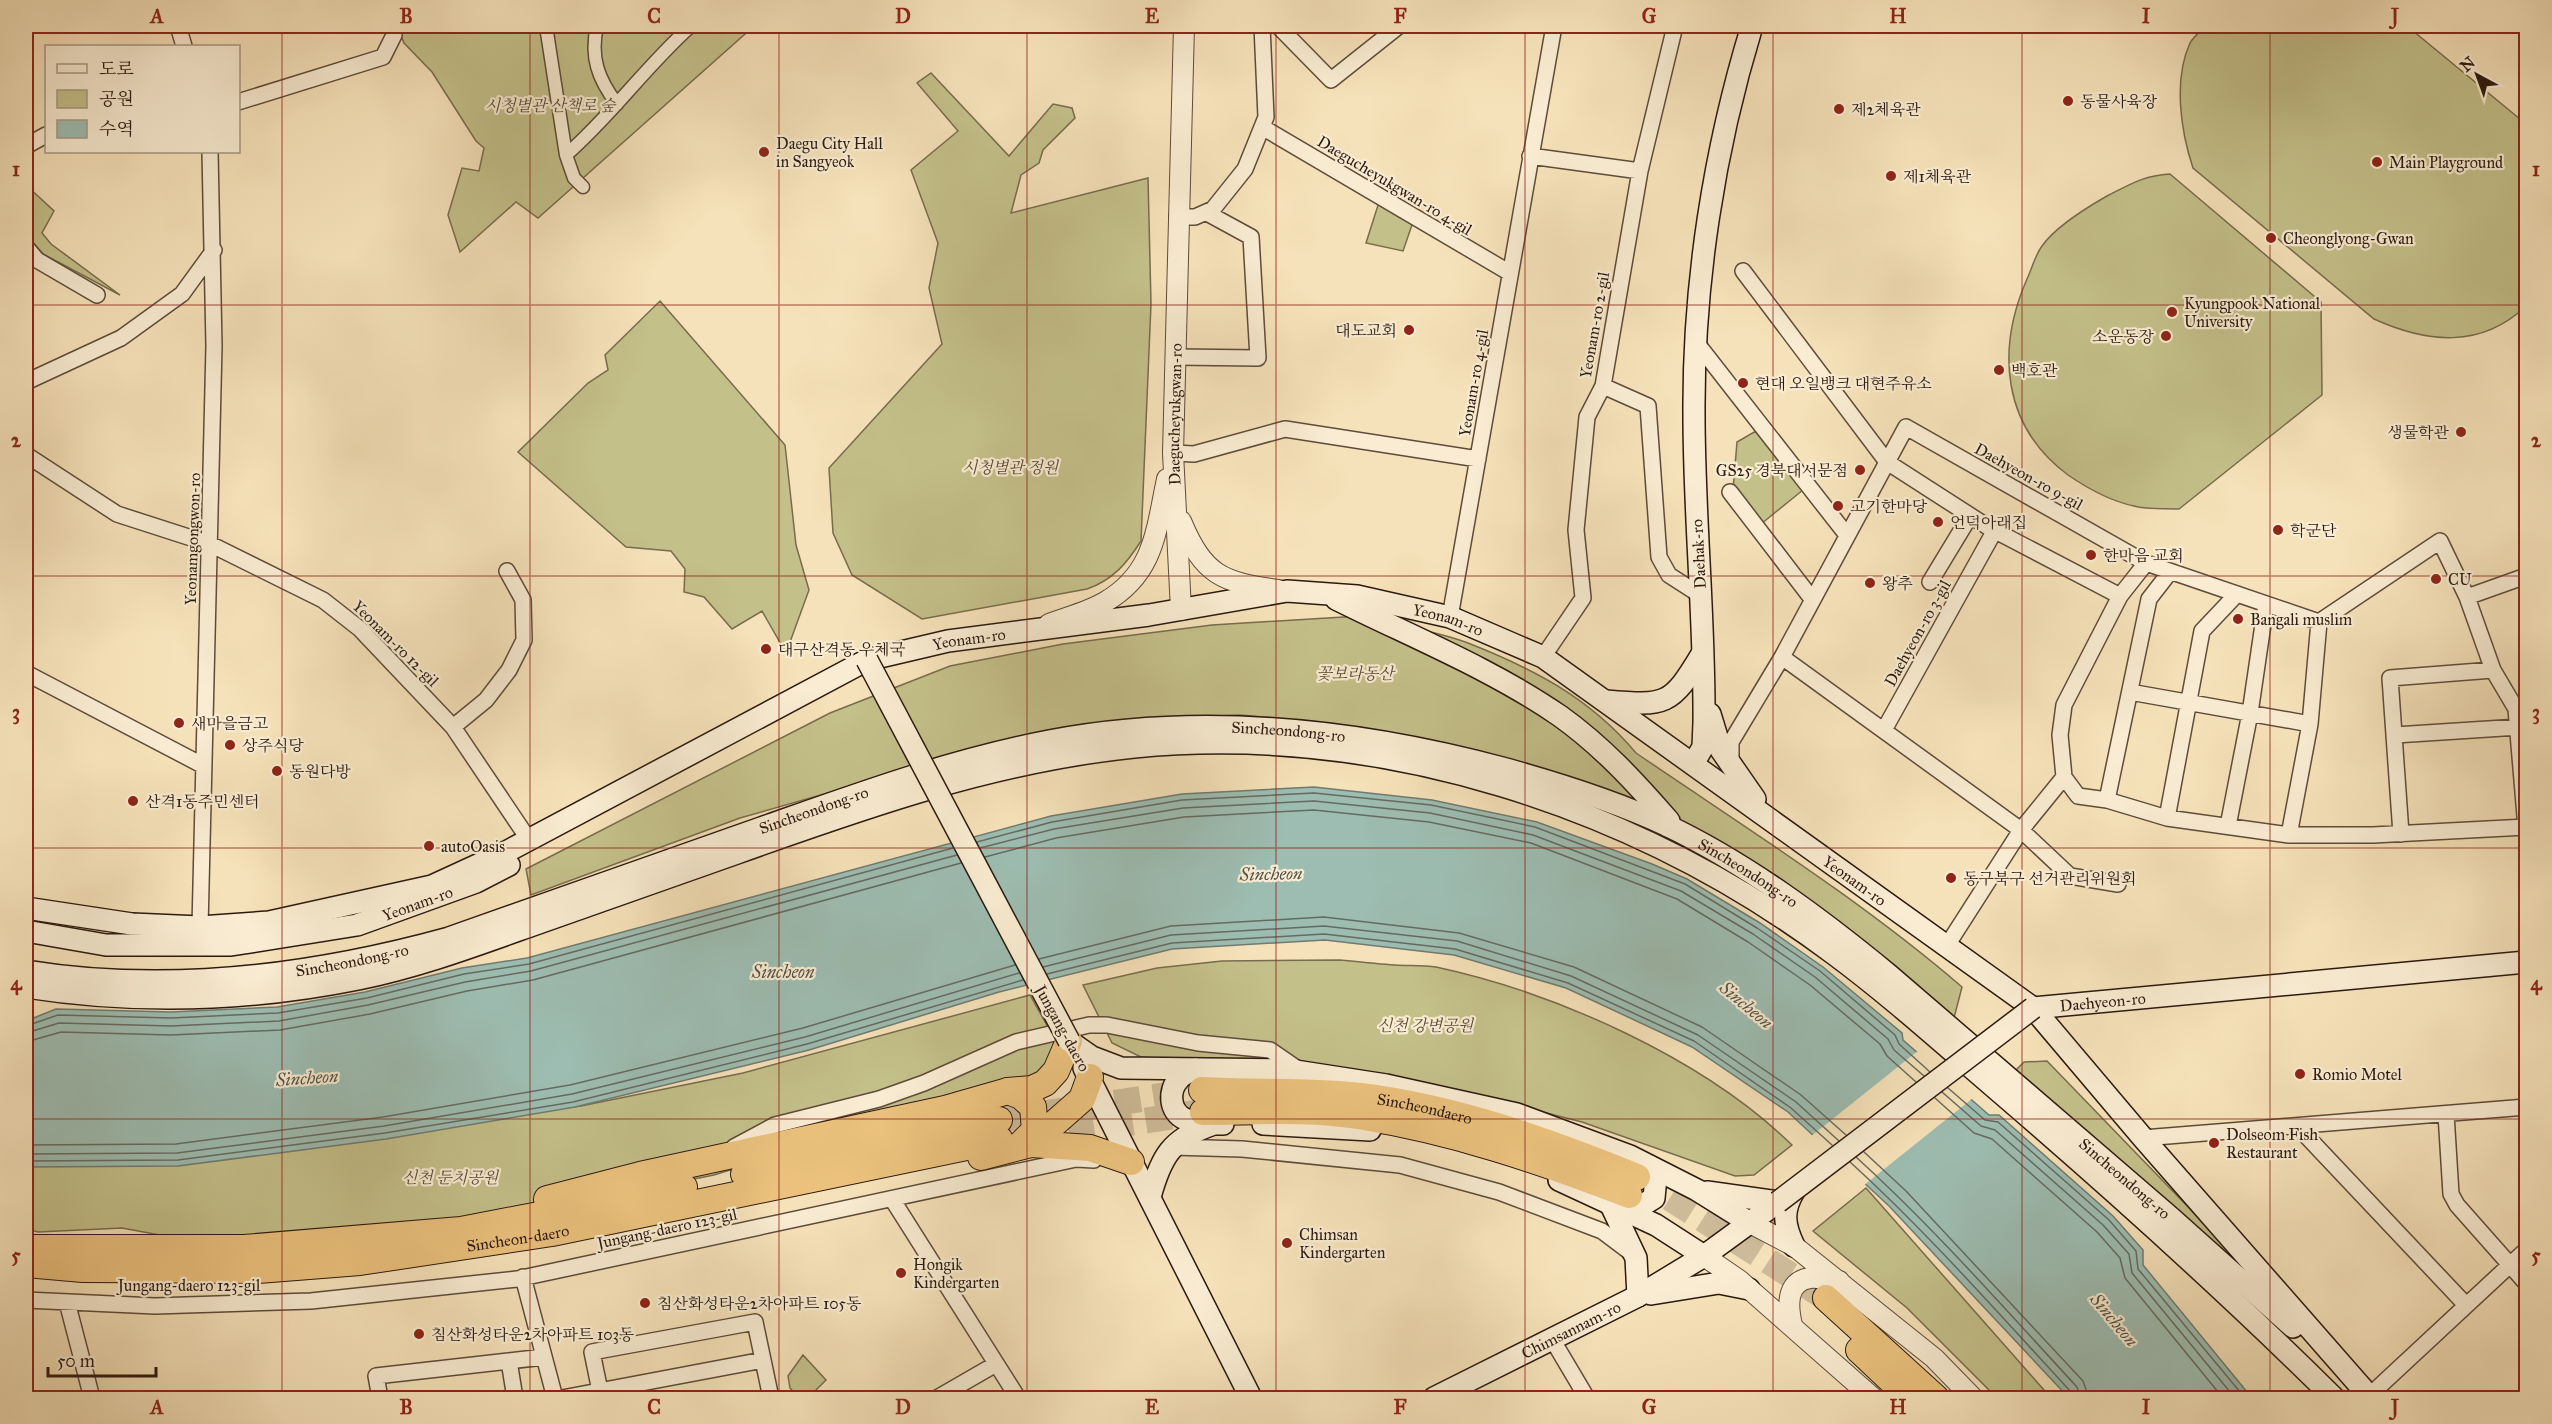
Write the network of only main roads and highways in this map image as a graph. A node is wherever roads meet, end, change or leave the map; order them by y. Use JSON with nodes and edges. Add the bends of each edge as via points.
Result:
{"nodes":[{"id":1,"x":1752,"y":26,"type":"edge"},
{"id":2,"x":1325,"y":594,"type":"junction"},
{"id":3,"x":1702,"y":654,"type":"junction"},
{"id":4,"x":867,"y":660,"type":"junction"},
{"id":5,"x":1705,"y":699,"type":"junction"},
{"id":6,"x":1606,"y":701,"type":"junction"},
{"id":7,"x":765,"y":713,"type":"junction"},
{"id":8,"x":1693,"y":764,"type":"junction"},
{"id":9,"x":1768,"y":816,"type":"junction"},
{"id":10,"x":1668,"y":826,"type":"junction"},
{"id":11,"x":1662,"y":847,"type":"junction"},
{"id":12,"x":26,"y":908,"type":"edge"},
{"id":13,"x":26,"y":931,"type":"edge"},
{"id":14,"x":2526,"y":962,"type":"edge"},
{"id":15,"x":26,"y":972,"type":"edge"},
{"id":16,"x":26,"y":987,"type":"edge"},
{"id":17,"x":2033,"y":1008,"type":"junction"},
{"id":18,"x":1069,"y":1041,"type":"junction"},
{"id":19,"x":1090,"y":1077,"type":"junction"},
{"id":20,"x":1008,"y":1090,"type":"junction"},
{"id":21,"x":1203,"y":1099,"type":"junction"},
{"id":22,"x":1012,"y":1138,"type":"junction"},
{"id":23,"x":1131,"y":1162,"type":"junction"},
{"id":24,"x":1631,"y":1185,"type":"junction"},
{"id":25,"x":1697,"y":1190,"type":"junction"},
{"id":26,"x":1150,"y":1197,"type":"junction"},
{"id":27,"x":1781,"y":1207,"type":"junction"},
{"id":28,"x":1750,"y":1223,"type":"junction"},
{"id":29,"x":484,"y":1226,"type":"junction"},
{"id":30,"x":26,"y":1231,"type":"edge"},
{"id":31,"x":1794,"y":1246,"type":"road end"},
{"id":32,"x":26,"y":1248,"type":"edge"},
{"id":33,"x":243,"y":1248,"type":"junction"},
{"id":34,"x":1704,"y":1256,"type":"junction"},
{"id":35,"x":26,"y":1264,"type":"edge"},
{"id":36,"x":258,"y":1270,"type":"junction"},
{"id":37,"x":26,"y":1279,"type":"edge"},
{"id":38,"x":1749,"y":1289,"type":"road end"},
{"id":39,"x":1638,"y":1296,"type":"junction"},
{"id":40,"x":2370,"y":1397,"type":"edge"},
{"id":41,"x":1251,"y":1398,"type":"edge"},
{"id":42,"x":1434,"y":1398,"type":"edge"},
{"id":43,"x":1910,"y":1398,"type":"edge"},
{"id":44,"x":1936,"y":1398,"type":"edge"},
{"id":45,"x":2334,"y":1398,"type":"edge"}],
"edges":[{"from":1,"to":3,"type":"main road","name":"Daehak-ro","via":[[1734,85],[1718,171],[1704,255],[1696,342],[1695,488]]},
{"from":2,"to":4,"type":"main road","name":"Yeonam-ro","via":[[1287,591],[1181,610],[948,641]]},
{"from":2,"to":6,"type":"main road","name":"Yeonam-ro","via":[[1357,596],[1450,616],[1543,657]]},
{"from":2,"to":10,"type":"main road","via":[[1493,677],[1560,716],[1621,766],[1669,821]]},
{"from":3,"to":5,"type":"main road","name":"Daehak-ro"},
{"from":3,"to":6,"type":"main road","via":[[1670,699],[1648,705]]},
{"from":4,"to":7,"type":"main road","name":"Yeonam-ro"},
{"from":4,"to":18,"type":"main road","name":"Jungang-daero","bridge":true},
{"from":5,"to":8,"type":"main road","name":"Daehak-ro","via":[[1703,747]]},
{"from":5,"to":9,"type":"main road","via":[[1721,750]]},
{"from":6,"to":8,"type":"main road","name":"Yeonam-ro"},
{"from":7,"to":12,"type":"main road","name":"Yeonam-ro","via":[[530,840],[432,886],[269,922],[200,927],[132,924]]},
{"from":7,"to":13,"type":"main road","name":"Yeonam-ro","via":[[646,791],[476,882],[357,925],[231,945],[106,945]]},
{"from":8,"to":9,"type":"main road","name":"Yeonam-ro"},
{"from":9,"to":17,"type":"main road","name":"Yeonam-ro"},
{"from":10,"to":11,"type":"main road"},
{"from":10,"to":15,"type":"main road","name":"Sincheondong-ro","via":[[1537,778],[1421,748],[1357,737],[1242,727],[1102,733],[971,759],[858,794],[449,938],[380,957],[263,977],[168,981],[64,978]]},
{"from":10,"to":40,"type":"main road","name":"Sincheondong-ro","via":[[1750,873],[1854,946],[2170,1217]]},
{"from":11,"to":16,"type":"main road","name":"Sincheondong-ro","via":[[1534,796],[1381,757],[1211,743],[1136,747],[1054,758],[917,791],[465,949],[362,978],[265,994],[152,999]]},
{"from":11,"to":45,"type":"main road","name":"Sincheondong-ro","via":[[1721,879],[1836,955],[2157,1229]]},
{"from":14,"to":17,"type":"main road","name":"Daehyeon-ro"},
{"from":17,"to":27,"type":"main road","bridge":true,"via":[[1795,1189]]},
{"from":17,"to":40,"type":"main road","name":"Yeonam-ro"},
{"from":18,"to":19,"type":"main road","name":"Jungang-daero"},
{"from":18,"to":20,"type":"highway","via":[[1056,1071],[1045,1083],[1032,1089]]},
{"from":18,"to":21,"type":"main road","via":[[1092,1057]]},
{"from":19,"to":22,"type":"highway","via":[[1082,1100]]},
{"from":19,"to":23,"type":"main road","name":"Jungang-daero"},
{"from":20,"to":22,"type":"highway","via":[[1034,1107],[1037,1122],[1035,1130]]},
{"from":20,"to":29,"type":"highway","via":[[945,1109],[552,1197]]},
{"from":21,"to":24,"type":"highway","name":"Sincheondaero","via":[[1356,1116],[1470,1139]]},
{"from":21,"to":24,"type":"main road","via":[[1244,1068],[1386,1085],[1517,1114],[1630,1156]]},
{"from":21,"to":26,"type":"main road","via":[[1188,1133],[1172,1147],[1155,1178]]},
{"from":22,"to":23,"type":"highway","via":[[1090,1148]]},
{"from":22,"to":29,"type":"highway","name":"Sincheon-daero"},
{"from":22,"to":36,"type":"highway","name":"Sincheon-daero","via":[[858,1187],[647,1213],[552,1233],[360,1262]]},
{"from":23,"to":26,"type":"main road","name":"Jungang-daero"},
{"from":24,"to":25,"type":"main road"},
{"from":24,"to":34,"type":"main road","via":[[1656,1225]]},
{"from":24,"to":39,"type":"main road"},
{"from":25,"to":27,"type":"main road"},
{"from":25,"to":28,"type":"main road"},
{"from":26,"to":41,"type":"main road","name":"Jungang-daero"},
{"from":27,"to":28,"type":"main road"},
{"from":27,"to":31,"type":"main road"},
{"from":28,"to":34,"type":"main road","name":"Chimsannam-ro"},
{"from":29,"to":33,"type":"highway","name":"Sincheon-daero"},
{"from":30,"to":33,"type":"highway","via":[[141,1236]]},
{"from":32,"to":33,"type":"highway","name":"Sincheon-daero"},
{"from":34,"to":39,"type":"main road","name":"Chimsannam-ro"},
{"from":35,"to":36,"type":"highway","name":"Sincheon-daero","via":[[83,1269]]},
{"from":36,"to":37,"type":"highway","via":[[188,1283]]},
{"from":38,"to":39,"type":"main road","via":[[1719,1283]]},
{"from":39,"to":42,"type":"main road","name":"Chimsannam-ro"},
{"from":43,"to":44,"type":"highway","via":[[1827,1297]]}]}
